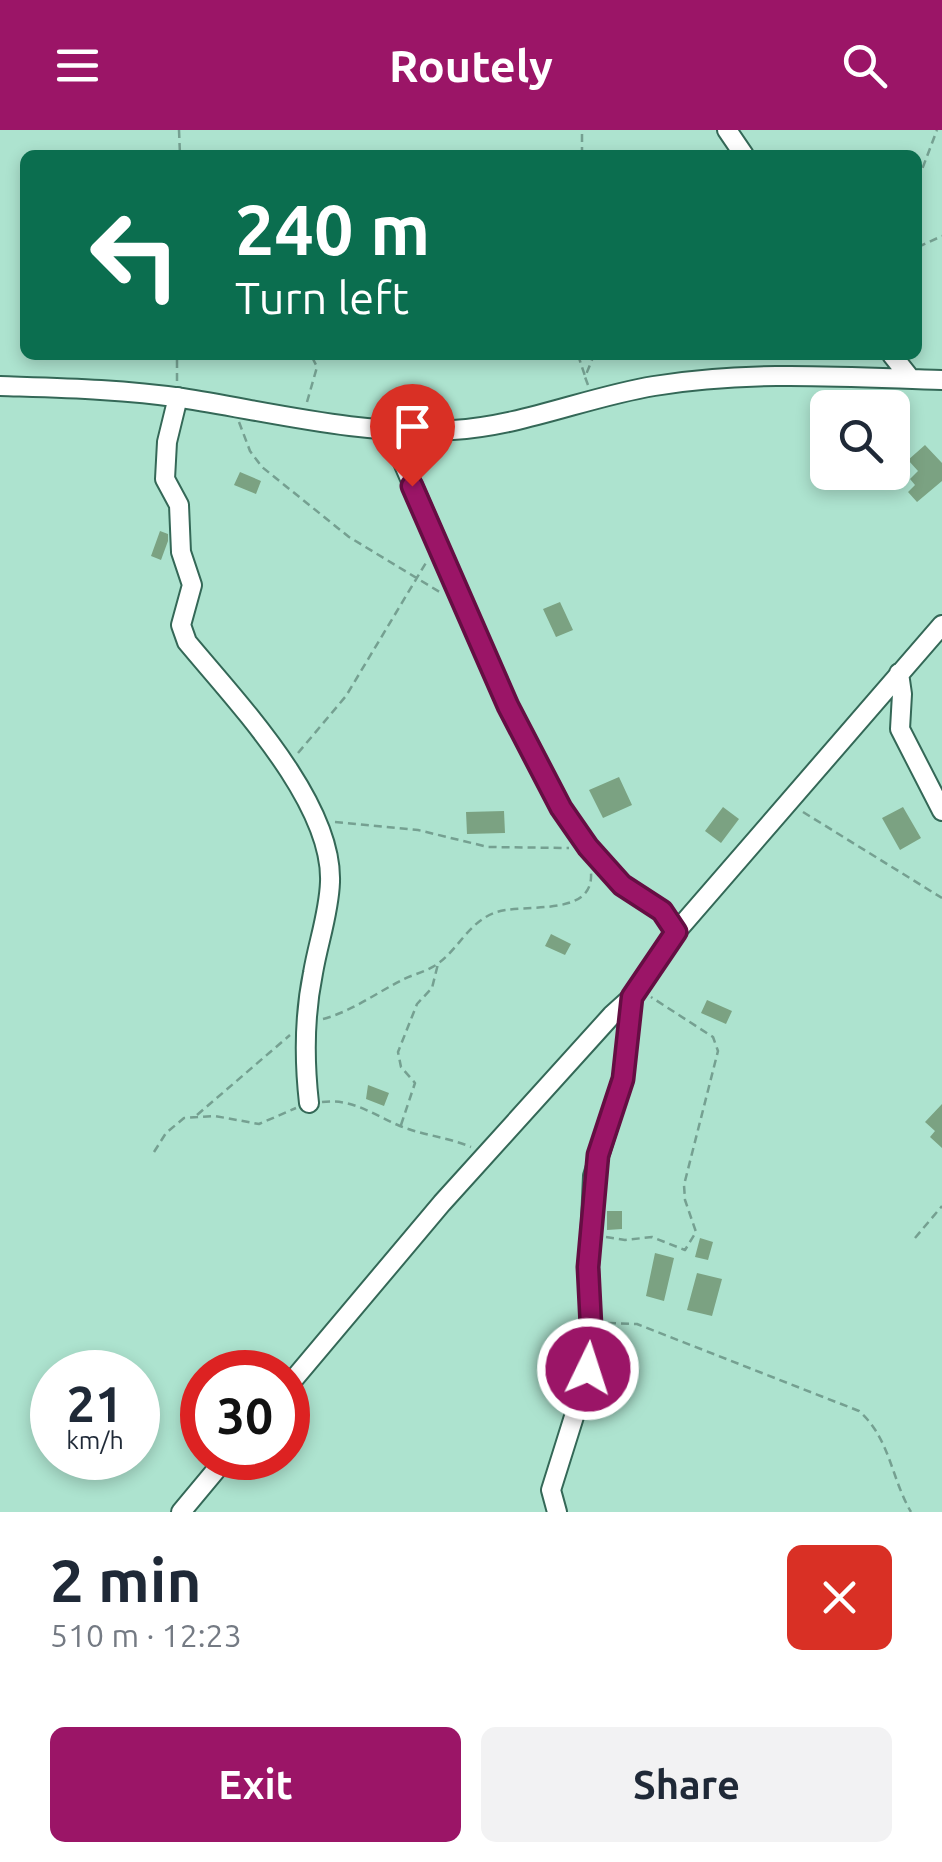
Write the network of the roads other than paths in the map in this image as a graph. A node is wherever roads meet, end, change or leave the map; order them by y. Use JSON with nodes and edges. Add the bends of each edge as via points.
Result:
{"nodes":[{"id":1,"x":896,"y":360,"type":"edge"},
{"id":2,"x":911,"y":379,"type":"junction"},
{"id":3,"x":942,"y":380,"type":"edge"},
{"id":4,"x":0,"y":386,"type":"edge"},
{"id":5,"x":178,"y":397,"type":"junction"},
{"id":6,"x":389,"y":430,"type":"junction"},
{"id":7,"x":942,"y":625,"type":"edge"},
{"id":8,"x":899,"y":673,"type":"junction"},
{"id":9,"x":942,"y":811,"type":"edge"},
{"id":10,"x":676,"y":932,"type":"junction"},
{"id":11,"x":634,"y":992,"type":"junction"},
{"id":12,"x":309,"y":1103,"type":"road end"},
{"id":13,"x":310,"y":1360,"type":"edge"},
{"id":14,"x":208,"y":1480,"type":"edge"},
{"id":15,"x":551,"y":1490,"type":"junction"},
{"id":16,"x":181,"y":1512,"type":"edge"},
{"id":17,"x":543,"y":1512,"type":"edge"},
{"id":18,"x":557,"y":1512,"type":"edge"}],
"edges":[{"from":1,"to":2,"type":"street"},
{"from":2,"to":3,"type":"street"},
{"from":2,"to":6,"type":"street","via":[[706,378],[455,430]]},
{"from":4,"to":5,"type":"street"},
{"from":5,"to":6,"type":"street"},
{"from":5,"to":12,"type":"street","via":[[165,479],[178,505],[181,552],[192,585],[181,624],[187,642],[291,774],[327,844],[330,883],[306,1021]]},
{"from":6,"to":10,"type":"street","via":[[542,774],[586,845],[622,885],[662,911]]},
{"from":7,"to":8,"type":"street"},
{"from":8,"to":9,"type":"street","via":[[900,729]]},
{"from":8,"to":10,"type":"street"},
{"from":10,"to":11,"type":"street"},
{"from":11,"to":13,"type":"street"},
{"from":11,"to":15,"type":"street","via":[[623,1079],[594,1176],[588,1369]]},
{"from":14,"to":16,"type":"street"},
{"from":15,"to":17,"type":"street"},
{"from":15,"to":18,"type":"street"}]}
